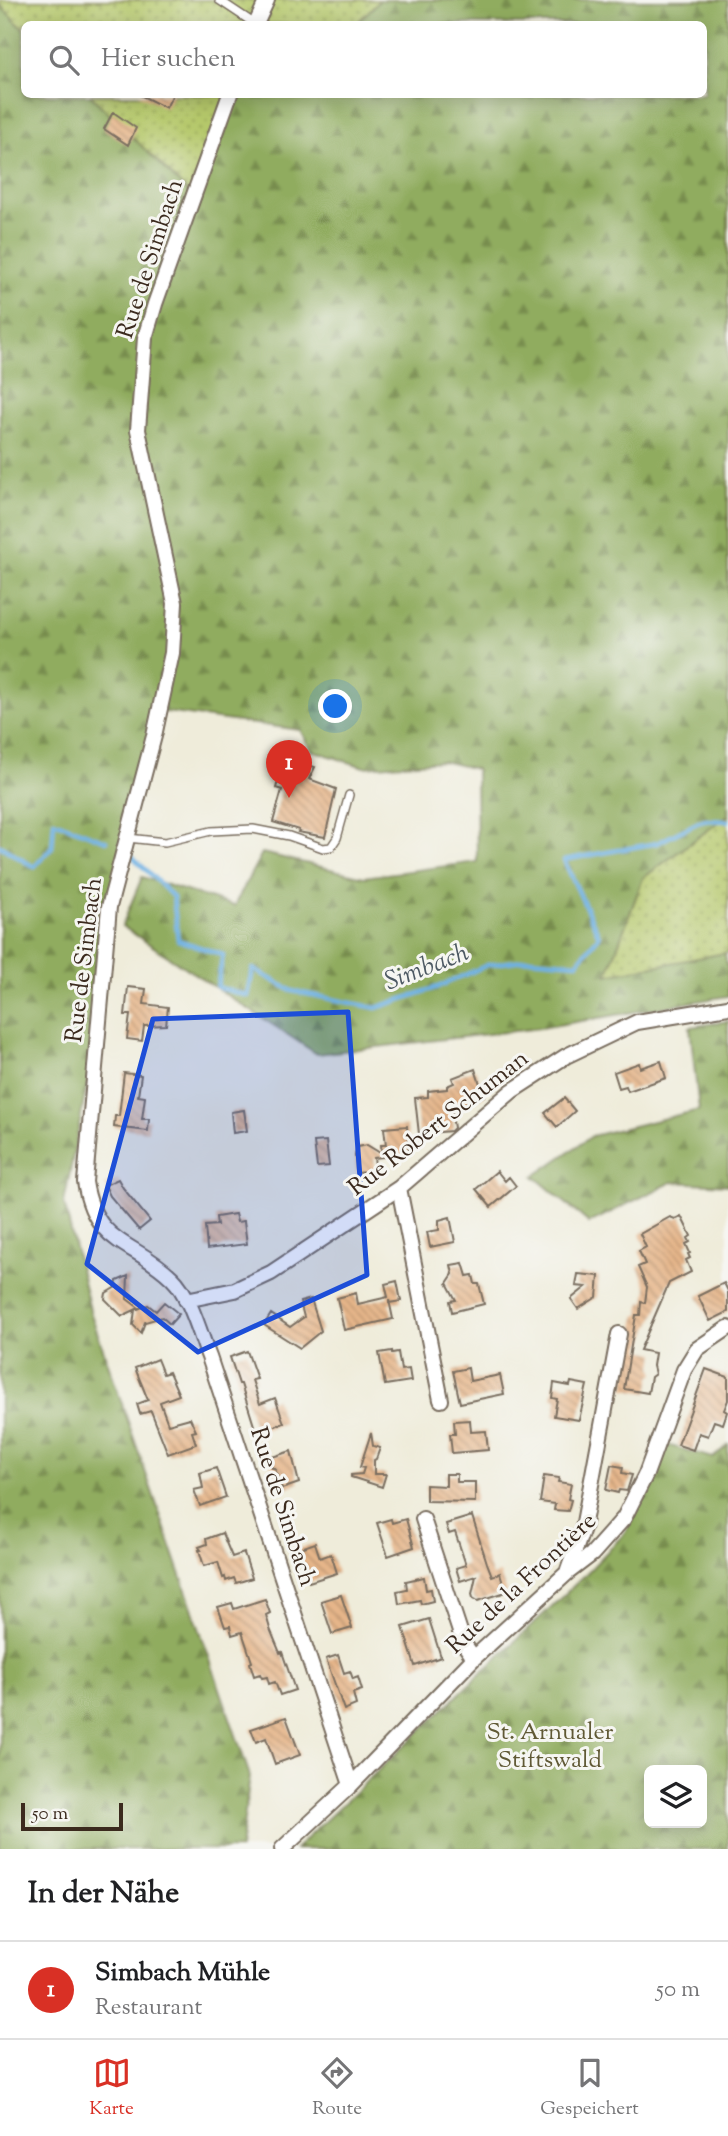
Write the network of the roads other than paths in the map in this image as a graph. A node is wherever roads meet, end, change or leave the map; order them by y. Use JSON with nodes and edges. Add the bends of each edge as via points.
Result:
{"nodes":[{"id":1,"x":219,"y":0,"type":"edge"},
{"id":2,"x":267,"y":0,"type":"edge"},
{"id":3,"x":251,"y":21,"type":"edge"},
{"id":4,"x":257,"y":21,"type":"edge"},
{"id":5,"x":229,"y":98,"type":"edge"},
{"id":6,"x":349,"y":795,"type":"dead end"},
{"id":7,"x":127,"y":838,"type":"junction"},
{"id":8,"x":728,"y":1007,"type":"edge"},
{"id":9,"x":399,"y":1188,"type":"junction"},
{"id":10,"x":186,"y":1300,"type":"junction"},
{"id":11,"x":728,"y":1328,"type":"edge"},
{"id":12,"x":619,"y":1334,"type":"dead end"},
{"id":13,"x":441,"y":1400,"type":"dead end"},
{"id":14,"x":423,"y":1519,"type":"dead end"},
{"id":15,"x":567,"y":1573,"type":"junction"},
{"id":16,"x":474,"y":1658,"type":"junction"},
{"id":17,"x":351,"y":1785,"type":"junction"},
{"id":18,"x":282,"y":1849,"type":"edge"}],
"edges":[{"from":1,"to":3,"type":"lane"},
{"from":2,"to":4,"type":"street"},
{"from":5,"to":7,"type":"street","name":"Rue de Simbach","via":[[145,338],[138,430],[176,603],[172,653]]},
{"from":6,"to":7,"type":"lane","via":[[331,847],[253,829],[211,831],[165,842]]},
{"from":7,"to":10,"type":"street","name":"Rue de Simbach","via":[[109,907],[85,1182],[96,1219],[119,1242],[174,1280]]},
{"from":8,"to":9,"type":"street","name":"Rue Robert Schuman","via":[[637,1022],[566,1056],[512,1091]]},
{"from":9,"to":10,"type":"street","name":"Rue Robert Schuman","via":[[271,1272],[235,1290]]},
{"from":9,"to":13,"type":"street"},
{"from":10,"to":17,"type":"street","name":"Rue de Simbach"},
{"from":11,"to":15,"type":"street","name":"Rue de la Frontière","via":[[697,1349],[684,1370],[646,1474],[624,1518],[592,1554]]},
{"from":12,"to":15,"type":"street","via":[[583,1528]]},
{"from":14,"to":16,"type":"street","via":[[464,1644]]},
{"from":15,"to":16,"type":"street","name":"Rue de la Frontière"},
{"from":16,"to":17,"type":"street","name":"Rue de la Frontière"},
{"from":17,"to":18,"type":"street","name":"Rue de la Frontière"}]}
